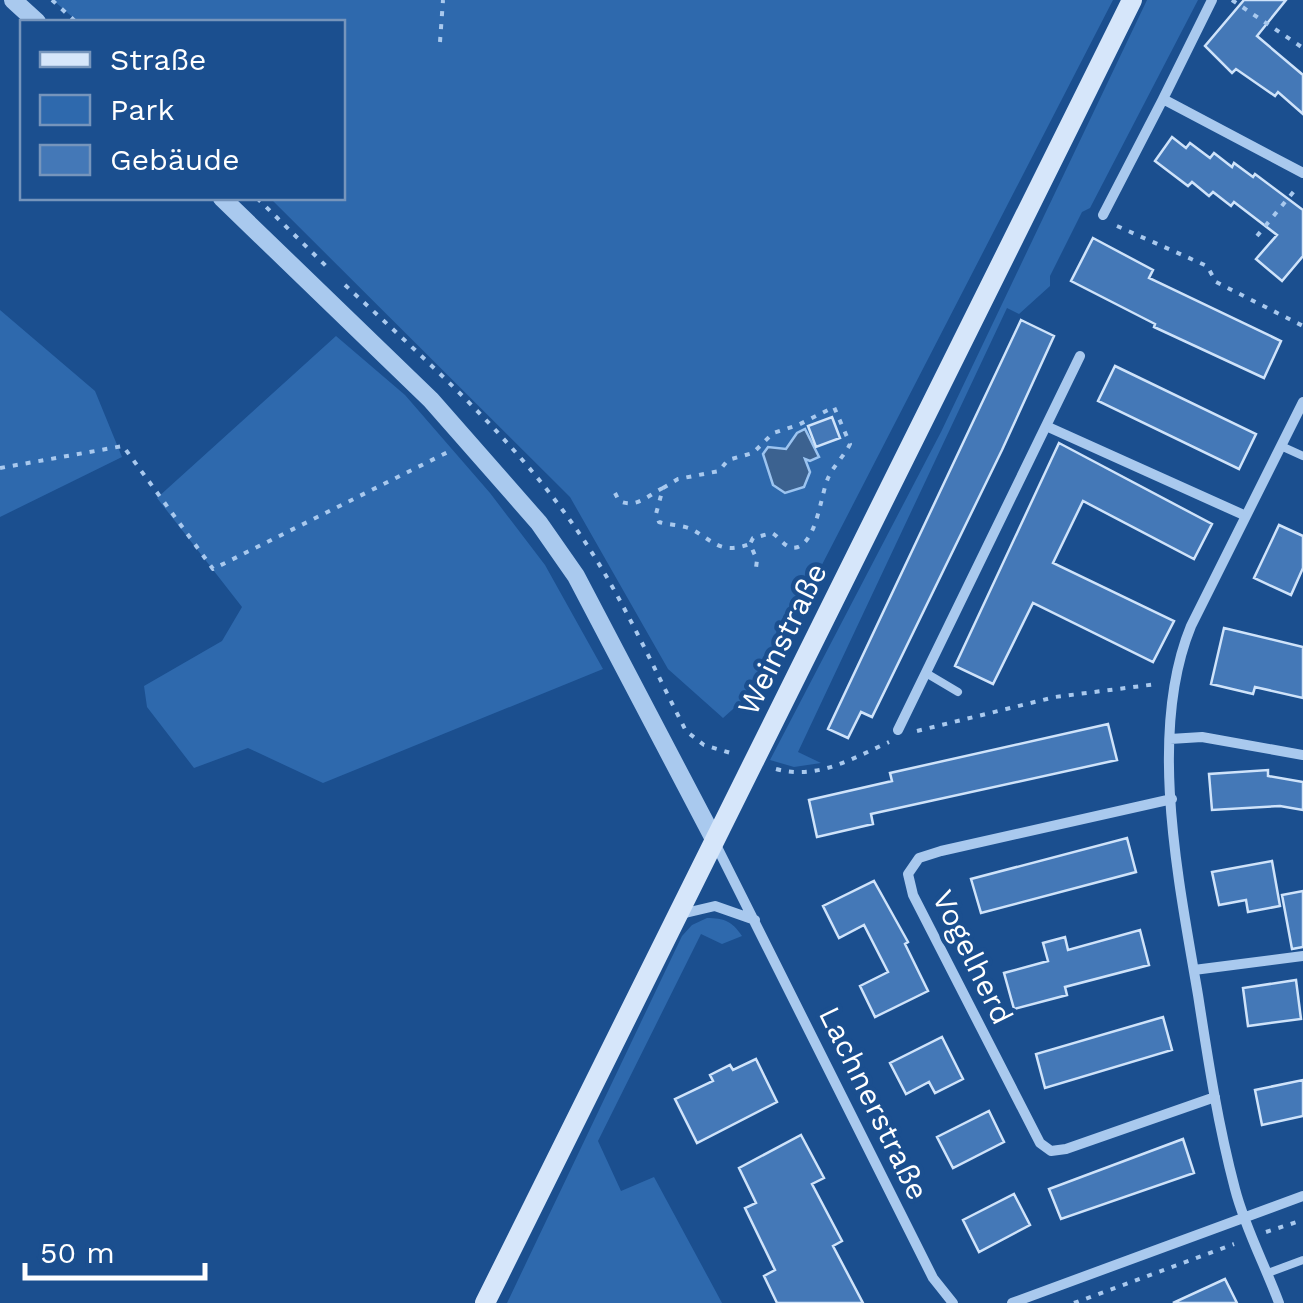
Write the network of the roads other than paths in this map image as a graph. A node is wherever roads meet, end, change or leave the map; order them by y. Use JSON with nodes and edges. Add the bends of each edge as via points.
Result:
{"nodes":[{"id":1,"x":13,"y":0,"type":"edge"},
{"id":2,"x":1132,"y":0,"type":"edge"},
{"id":3,"x":1212,"y":0,"type":"edge"},
{"id":4,"x":35,"y":20,"type":"edge"},
{"id":5,"x":1163,"y":100,"type":"junction"},
{"id":6,"x":1303,"y":177,"type":"edge"},
{"id":7,"x":224,"y":200,"type":"edge"},
{"id":8,"x":1102,"y":215,"type":"road end"},
{"id":9,"x":1080,"y":356,"type":"dead end"},
{"id":10,"x":1303,"y":402,"type":"edge"},
{"id":11,"x":1046,"y":426,"type":"junction"},
{"id":12,"x":1281,"y":446,"type":"junction"},
{"id":13,"x":1303,"y":456,"type":"edge"},
{"id":14,"x":1246,"y":516,"type":"junction"},
{"id":15,"x":926,"y":673,"type":"junction"},
{"id":16,"x":958,"y":692,"type":"dead end"},
{"id":17,"x":899,"y":734,"type":"road end"},
{"id":18,"x":1170,"y":739,"type":"junction"},
{"id":19,"x":1303,"y":755,"type":"edge"},
{"id":20,"x":1172,"y":799,"type":"junction"},
{"id":21,"x":714,"y":842,"type":"junction"},
{"id":22,"x":680,"y":914,"type":"junction"},
{"id":23,"x":756,"y":921,"type":"junction"},
{"id":24,"x":1303,"y":956,"type":"edge"},
{"id":25,"x":1194,"y":970,"type":"junction"},
{"id":26,"x":1214,"y":1097,"type":"junction"},
{"id":27,"x":1303,"y":1196,"type":"edge"},
{"id":28,"x":1244,"y":1217,"type":"junction"},
{"id":29,"x":1303,"y":1260,"type":"edge"},
{"id":30,"x":1268,"y":1273,"type":"junction"},
{"id":31,"x":485,"y":1303,"type":"edge"},
{"id":32,"x":954,"y":1303,"type":"edge"},
{"id":33,"x":1012,"y":1303,"type":"edge"},
{"id":34,"x":1278,"y":1303,"type":"edge"}],
"edges":[{"from":1,"to":4,"type":"street"},
{"from":2,"to":21,"type":"main road","name":"Weinstraße"},
{"from":3,"to":5,"type":"street"},
{"from":5,"to":6,"type":"street"},
{"from":5,"to":8,"type":"street"},
{"from":7,"to":21,"type":"street","via":[[339,308],[538,522],[576,576]]},
{"from":9,"to":11,"type":"street"},
{"from":10,"to":12,"type":"street"},
{"from":11,"to":14,"type":"street"},
{"from":11,"to":15,"type":"street"},
{"from":12,"to":13,"type":"lane"},
{"from":12,"to":14,"type":"street"},
{"from":14,"to":18,"type":"street","via":[[1178,656]]},
{"from":15,"to":16,"type":"lane"},
{"from":15,"to":17,"type":"street"},
{"from":18,"to":19,"type":"street"},
{"from":18,"to":20,"type":"street"},
{"from":20,"to":25,"type":"street"},
{"from":20,"to":26,"type":"street","name":"Vogelherd","via":[[941,851],[919,858],[908,874],[1040,1143],[1066,1149]]},
{"from":21,"to":22,"type":"main road","name":"Weinstraße"},
{"from":21,"to":23,"type":"street","name":"Lachnerstraße"},
{"from":22,"to":23,"type":"street","via":[[715,906]]},
{"from":22,"to":31,"type":"main road","name":"Weinstraße"},
{"from":23,"to":32,"type":"street","name":"Lachnerstraße","via":[[934,1278]]},
{"from":24,"to":25,"type":"street"},
{"from":25,"to":26,"type":"street"},
{"from":26,"to":28,"type":"street"},
{"from":27,"to":28,"type":"street"},
{"from":28,"to":30,"type":"street"},
{"from":28,"to":33,"type":"street"},
{"from":29,"to":30,"type":"lane"},
{"from":30,"to":34,"type":"street"}]}
